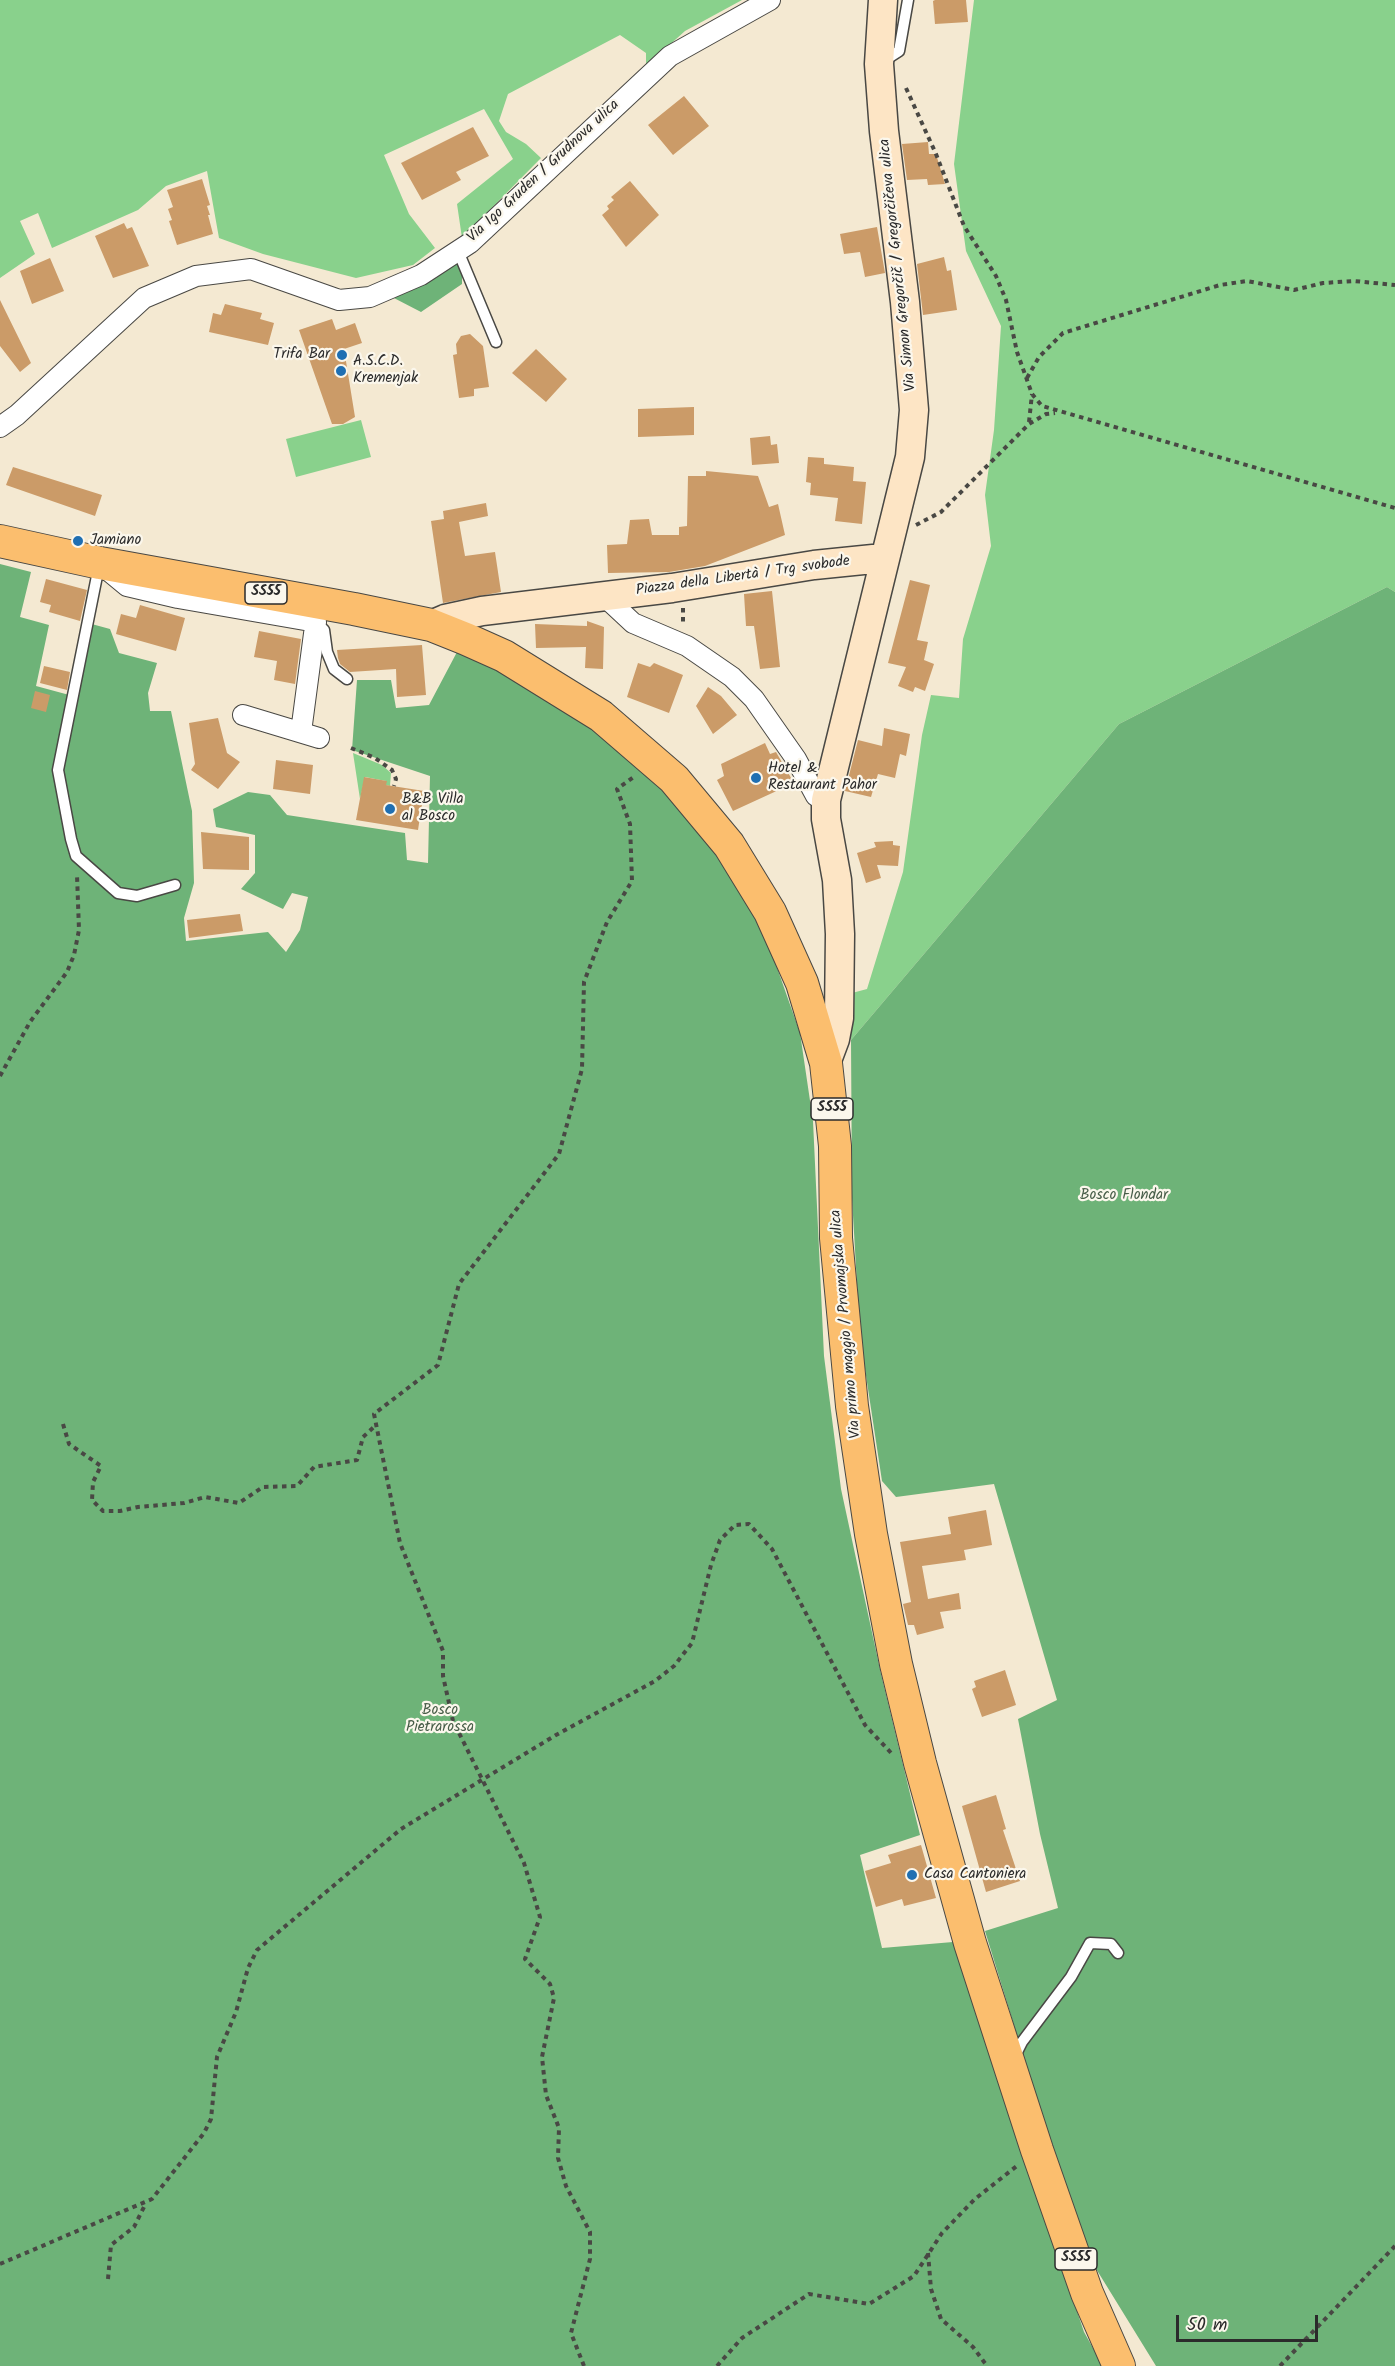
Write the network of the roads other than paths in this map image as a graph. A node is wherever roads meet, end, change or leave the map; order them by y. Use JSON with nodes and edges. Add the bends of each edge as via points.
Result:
{"nodes":[{"id":1,"x":770,"y":0,"type":"edge"},
{"id":2,"x":888,"y":1,"type":"edge"},
{"id":3,"x":458,"y":251,"type":"junction"},
{"id":4,"x":496,"y":342,"type":"dead end"},
{"id":5,"x":0,"y":427,"type":"edge"},
{"id":6,"x":0,"y":542,"type":"edge"},
{"id":7,"x":883,"y":558,"type":"junction"},
{"id":8,"x":100,"y":563,"type":"junction"},
{"id":9,"x":604,"y":596,"type":"junction"},
{"id":10,"x":317,"y":612,"type":"junction"},
{"id":11,"x":431,"y":625,"type":"junction"},
{"id":12,"x":347,"y":680,"type":"dead end"},
{"id":13,"x":243,"y":715,"type":"dead end"},
{"id":14,"x":826,"y":800,"type":"junction"},
{"id":15,"x":175,"y":885,"type":"dead end"},
{"id":16,"x":826,"y":1064,"type":"junction"},
{"id":17,"x":1118,"y":1953,"type":"dead end"},
{"id":18,"x":1010,"y":2066,"type":"junction"},
{"id":19,"x":1119,"y":2366,"type":"edge"}],
"edges":[{"from":1,"to":3,"type":"street","name":"Via Igo Gruden / Grudnova ulica","via":[[670,56]]},
{"from":2,"to":7,"type":"main road","name":"Via Simon Gregorčič / Gregorčičeva ulica","via":[[879,64],[914,410],[910,457]]},
{"from":3,"to":4,"type":"lane"},
{"from":3,"to":5,"type":"street","name":"Via Igo Gruden / Grudnova ulica","via":[[421,275],[370,297],[339,300],[251,269],[196,276],[144,298]]},
{"from":6,"to":8,"type":"main road","name":"Via primo maggio / Prvomajska ulica","number":"SS55"},
{"from":7,"to":9,"type":"main road","name":"Piazza della Libertà / Trg svobode"},
{"from":7,"to":14,"type":"main road","name":"Via Simon Gregorčič / Gregorčičeva ulica"},
{"from":8,"to":10,"type":"main road","name":"Via primo maggio / Prvomajska ulica","number":"SS55"},
{"from":8,"to":15,"type":"lane","via":[[58,770],[76,856],[118,893],[137,896]]},
{"from":9,"to":11,"type":"main road","name":"Piazza della Libertà / Trg svobode","via":[[483,611]]},
{"from":9,"to":14,"type":"street","name":"Piazza della Libertà / Trg svobode","via":[[633,623],[687,646],[732,677],[754,699],[796,759],[816,796]]},
{"from":10,"to":11,"type":"main road","name":"Via primo maggio / Prvomajska ulica","number":"SS55"},
{"from":10,"to":12,"type":"lane","via":[[334,669]]},
{"from":10,"to":13,"type":"street","via":[[310,735]]},
{"from":11,"to":16,"type":"main road","name":"Via primo maggio / Prvomajska ulica","number":"SS55","via":[[504,656],[558,688],[601,716],[674,778],[729,844],[770,912],[802,983]]},
{"from":14,"to":16,"type":"main road","name":"Via Simon Gregorčič / Gregorčičeva ulica","via":[[840,934],[839,1018]]},
{"from":16,"to":18,"type":"main road","name":"Via primo maggio / Prvomajska ulica","number":"SS55","via":[[835,1146],[836,1238],[852,1406],[871,1534],[920,1763],[970,1943]]},
{"from":17,"to":18,"type":"lane","via":[[1111,1944],[1090,1943],[1071,1977],[1022,2042]]},
{"from":18,"to":19,"type":"main road","number":"SS55","via":[[1087,2293]]}]}
